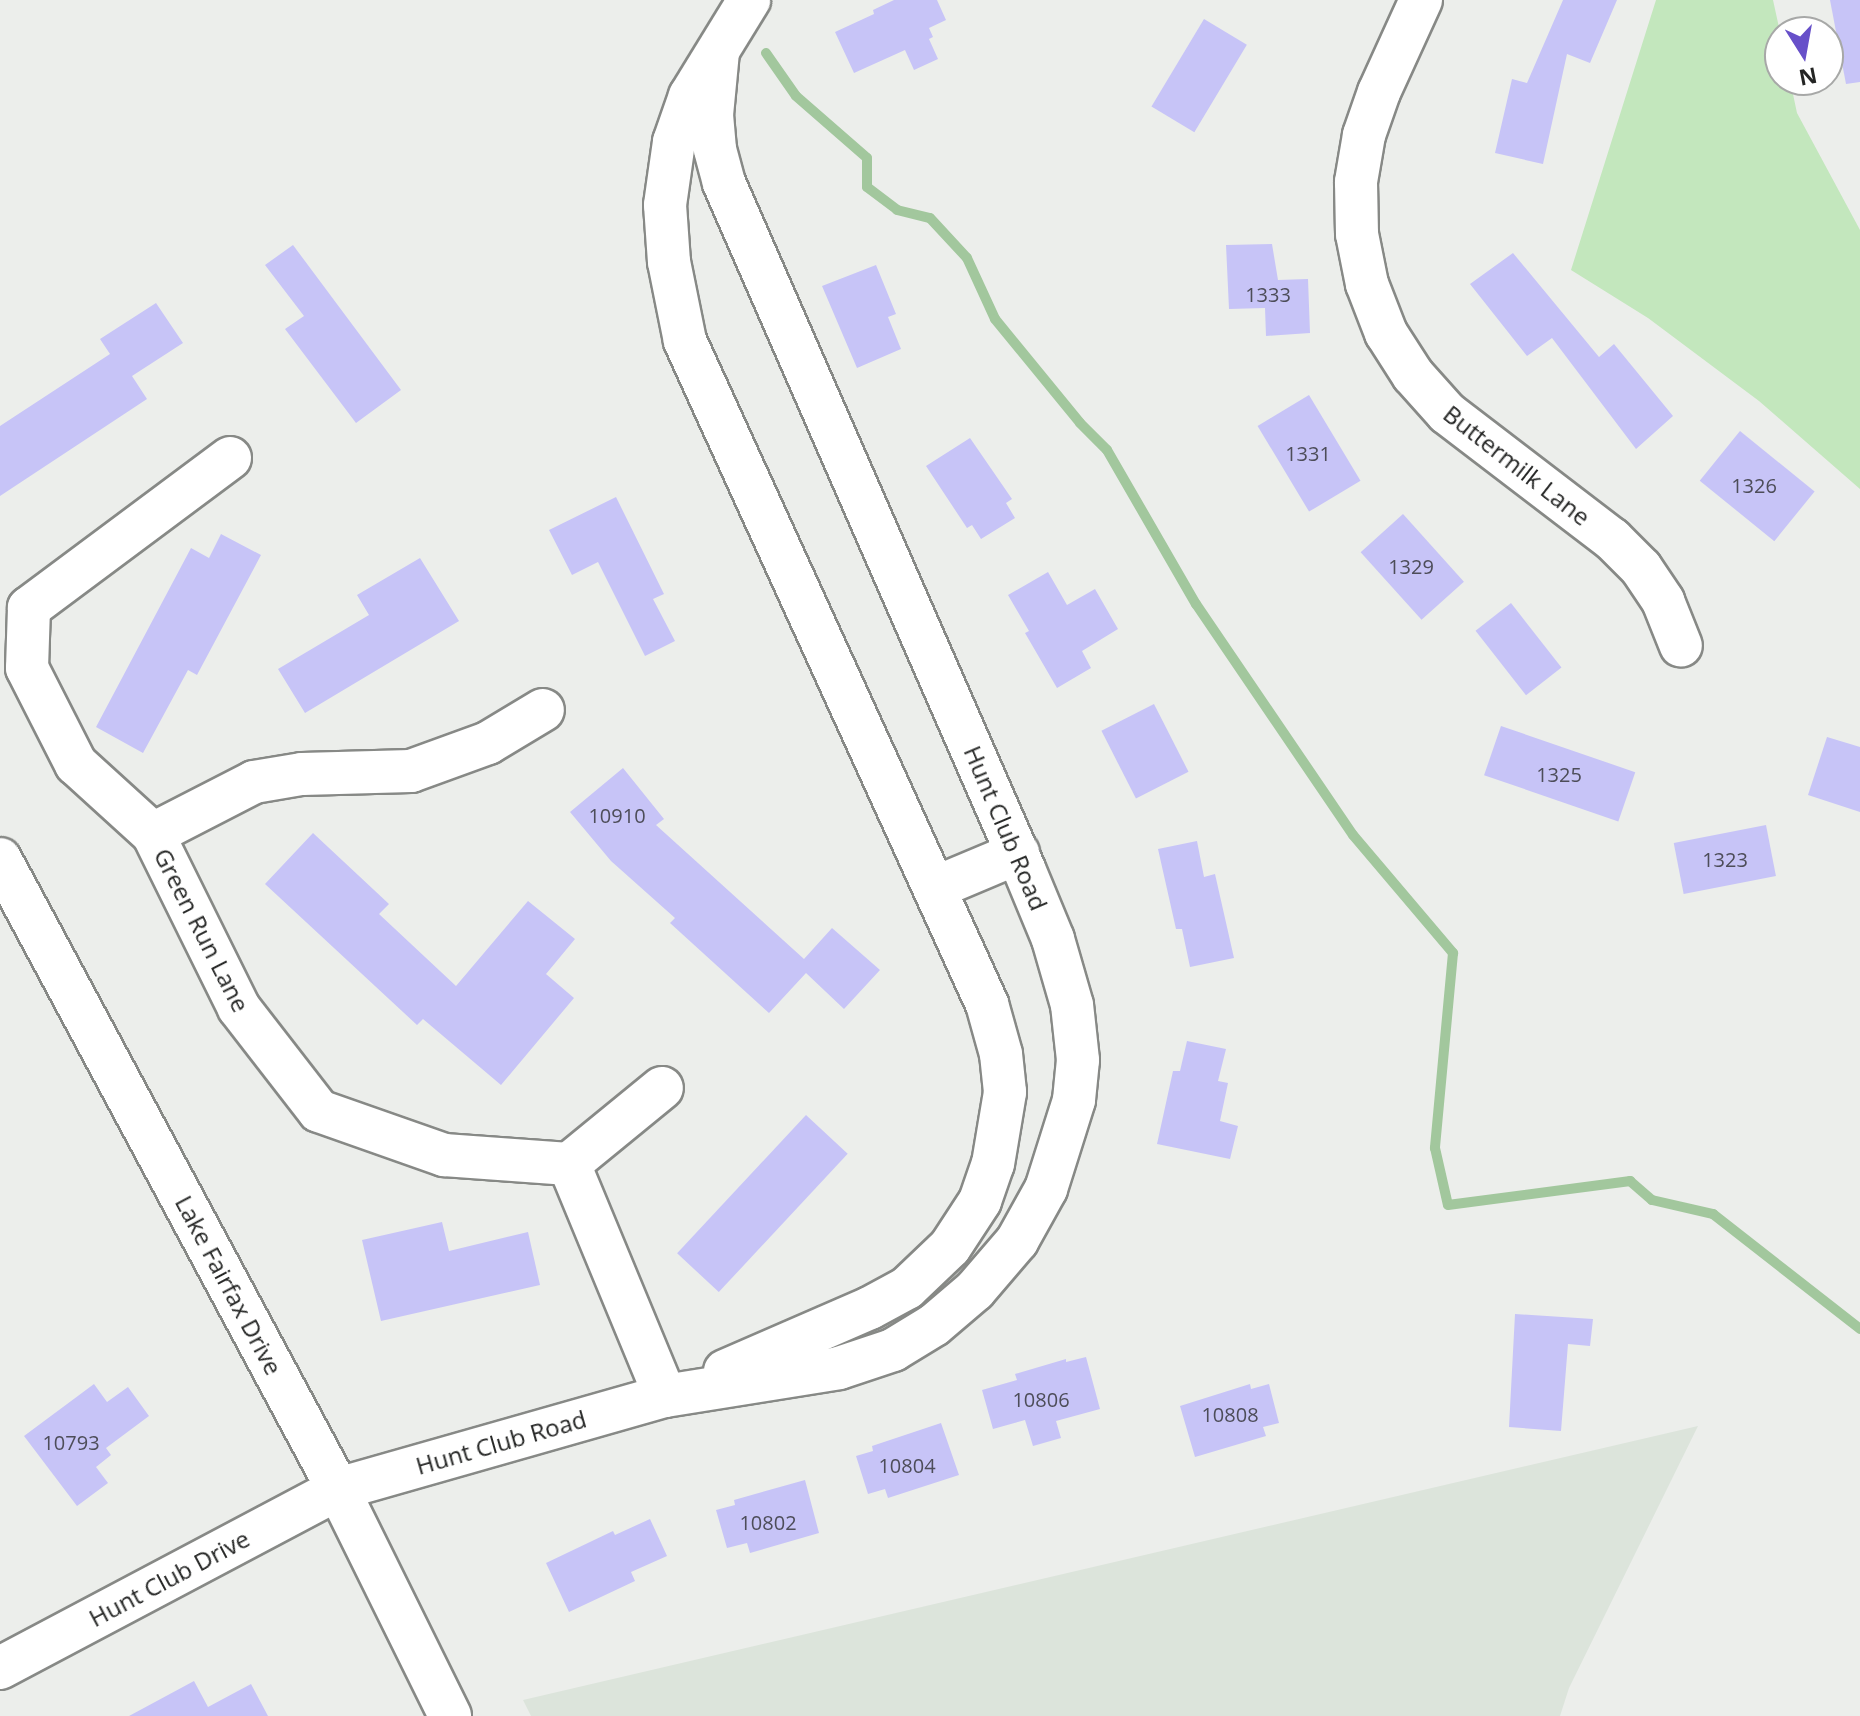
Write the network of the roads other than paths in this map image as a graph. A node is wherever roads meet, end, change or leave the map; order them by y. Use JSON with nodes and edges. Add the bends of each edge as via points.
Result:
{"nodes":[{"id":1,"x":749,"y":0,"type":"edge"},
{"id":2,"x":1421,"y":0,"type":"edge"},
{"id":3,"x":718,"y":52,"type":"junction"},
{"id":4,"x":230,"y":458,"type":"dead end"},
{"id":5,"x":1681,"y":646,"type":"dead end"},
{"id":6,"x":543,"y":710,"type":"dead end"},
{"id":7,"x":153,"y":834,"type":"junction"},
{"id":8,"x":1018,"y":853,"type":"junction"},
{"id":9,"x":0,"y":859,"type":"edge"},
{"id":10,"x":937,"y":887,"type":"junction"},
{"id":11,"x":662,"y":1088,"type":"dead end"},
{"id":12,"x":569,"y":1164,"type":"junction"},
{"id":13,"x":665,"y":1396,"type":"junction"},
{"id":14,"x":338,"y":1489,"type":"junction"},
{"id":15,"x":0,"y":1668,"type":"edge"},
{"id":16,"x":450,"y":1716,"type":"edge"}],
"edges":[{"from":1,"to":3,"type":"street","name":"Hunt Club Road"},
{"from":2,"to":5,"type":"street","name":"Buttermilk Lane","via":[[1379,92],[1356,182],[1357,234],[1367,284],[1386,333],[1447,413],[1612,539],[1641,568],[1663,601]]},
{"from":3,"to":8,"type":"street","name":"Hunt Club Road","via":[[712,115],[724,183]]},
{"from":3,"to":10,"type":"street","name":"Hunt Club Road","via":[[690,96],[674,142],[665,205],[669,262],[685,341]]},
{"from":4,"to":7,"type":"street","name":"Green Run Lane","via":[[29,608],[27,668],[76,764]]},
{"from":6,"to":7,"type":"street","via":[[488,743],[411,771],[302,774],[254,782]]},
{"from":7,"to":12,"type":"street","name":"Green Run Lane","via":[[239,1008],[319,1111],[444,1155]]},
{"from":8,"to":10,"type":"street"},
{"from":8,"to":13,"type":"street","name":"Hunt Club Road","via":[[1053,939],[1078,1060],[1065,1140],[1017,1241],[975,1290],[934,1325],[893,1350],[839,1368]]},
{"from":9,"to":14,"type":"street","name":"Lake Fairfax Drive"},
{"from":10,"to":13,"type":"street","name":"Hunt Club Road","via":[[987,1004],[1001,1054],[1001,1128],[980,1201],[950,1247],[907,1288]]},
{"from":11,"to":12,"type":"street"},
{"from":12,"to":13,"type":"street"},
{"from":13,"to":14,"type":"street","name":"Hunt Club Road"},
{"from":14,"to":15,"type":"street","name":"Hunt Club Drive"},
{"from":14,"to":16,"type":"street","name":"Lake Fairfax Drive"}]}
